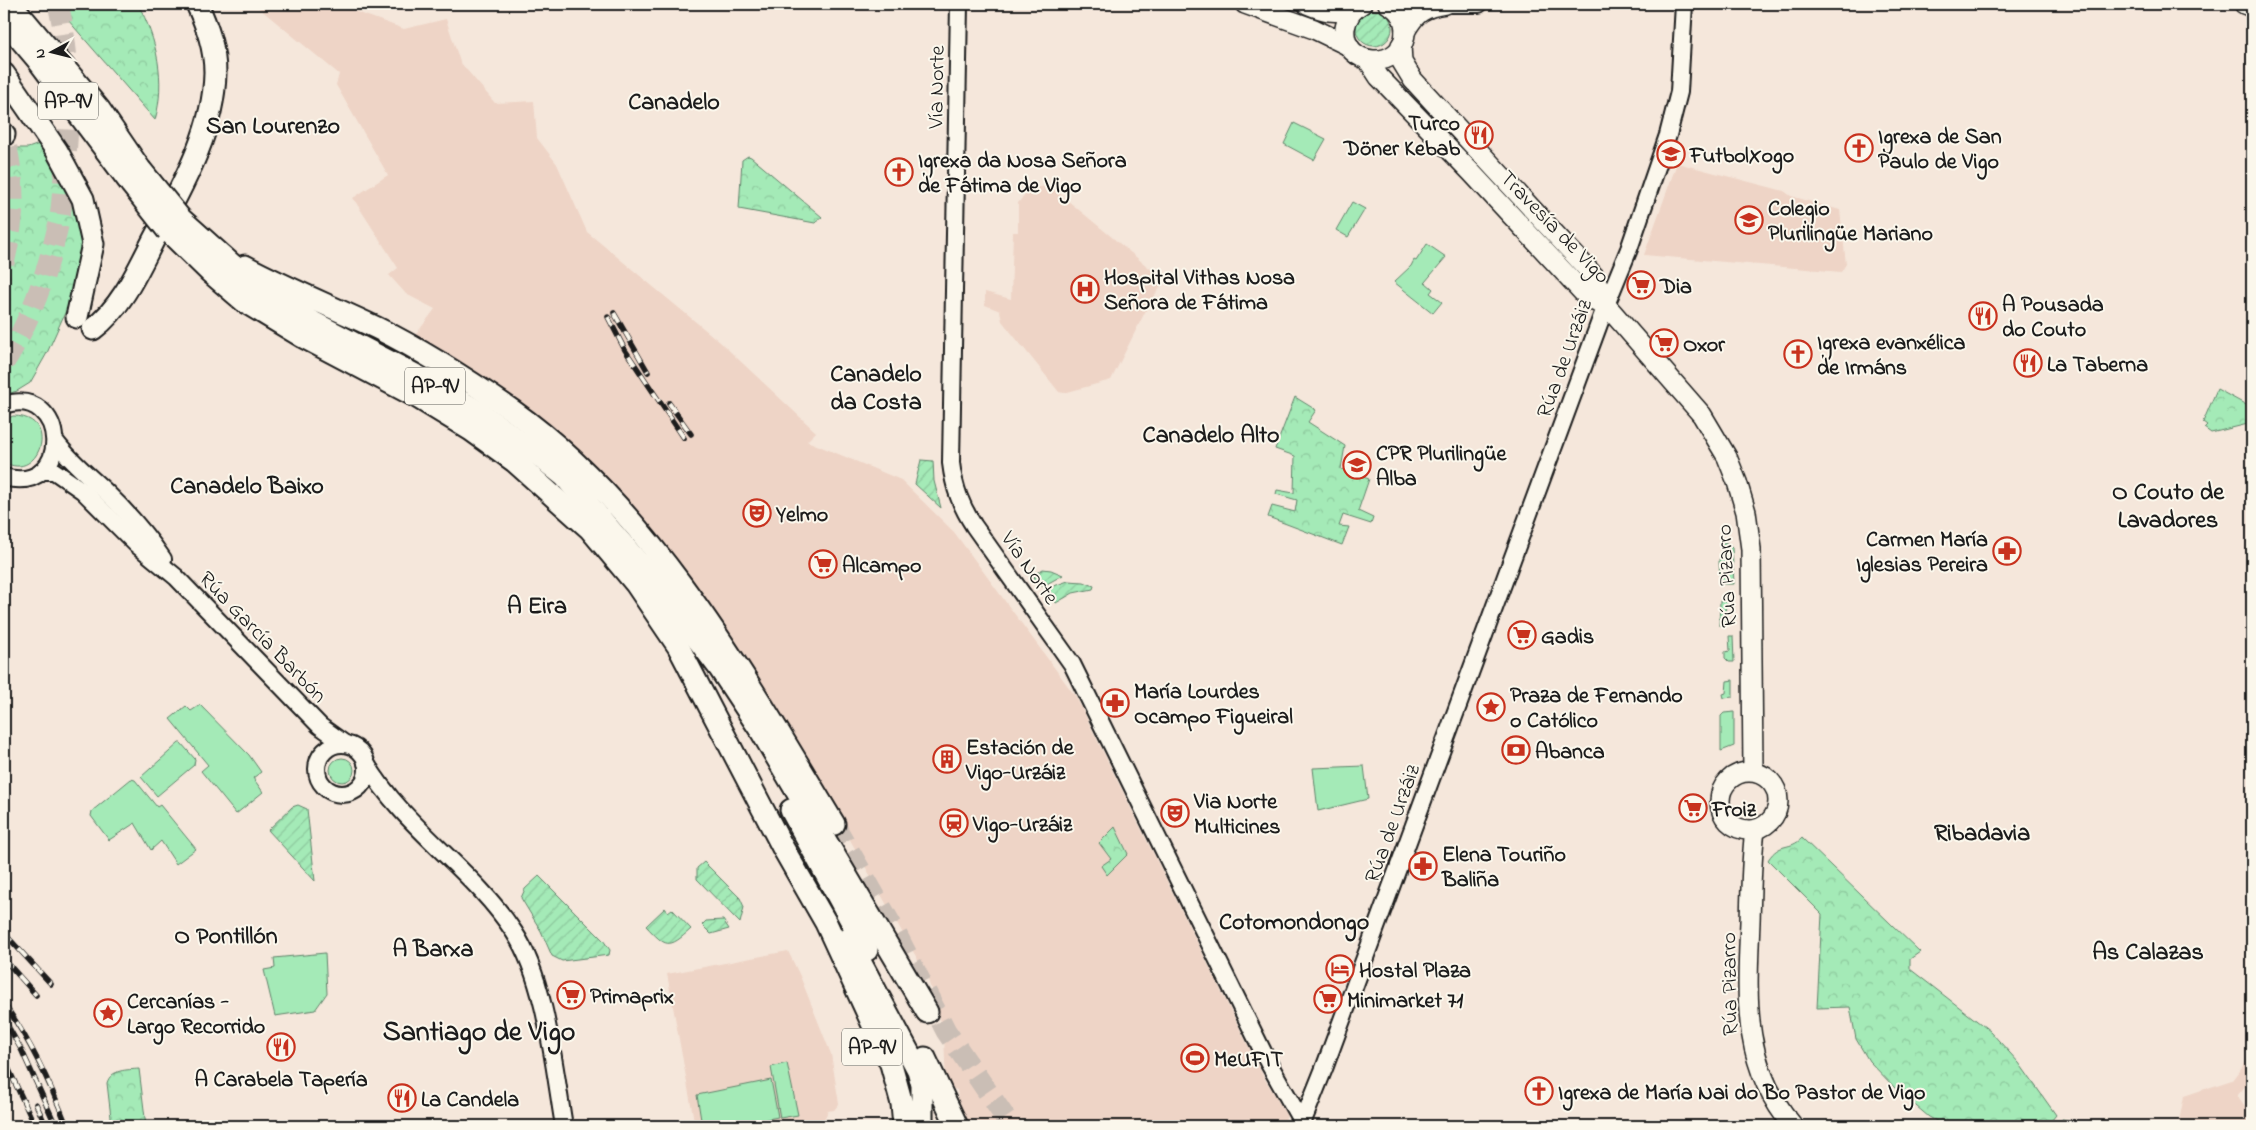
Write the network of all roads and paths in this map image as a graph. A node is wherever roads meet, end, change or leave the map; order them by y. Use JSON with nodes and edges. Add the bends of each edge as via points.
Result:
{"nodes":[{"id":1,"x":11,"y":4,"type":"edge"},
{"id":2,"x":197,"y":4,"type":"edge"},
{"id":3,"x":959,"y":4,"type":"edge"},
{"id":4,"x":1245,"y":4,"type":"edge"},
{"id":5,"x":1308,"y":4,"type":"edge"},
{"id":6,"x":1331,"y":4,"type":"edge"},
{"id":7,"x":1446,"y":4,"type":"edge"},
{"id":8,"x":1479,"y":4,"type":"edge"},
{"id":9,"x":1684,"y":4,"type":"edge"},
{"id":10,"x":2244,"y":4,"type":"edge"},
{"id":11,"x":1357,"y":7,"type":"edge"},
{"id":12,"x":2252,"y":7,"type":"edge"},
{"id":13,"x":4,"y":20,"type":"edge"},
{"id":14,"x":1399,"y":20,"type":"edge"},
{"id":15,"x":1349,"y":46,"type":"junction"},
{"id":16,"x":1368,"y":60,"type":"junction"},
{"id":17,"x":4,"y":74,"type":"edge"},
{"id":18,"x":136,"y":177,"type":"junction"},
{"id":19,"x":174,"y":225,"type":"junction"},
{"id":20,"x":210,"y":247,"type":"junction"},
{"id":21,"x":1606,"y":305,"type":"junction"},
{"id":22,"x":4,"y":405,"type":"edge"},
{"id":23,"x":56,"y":442,"type":"junction"},
{"id":24,"x":42,"y":471,"type":"junction"},
{"id":25,"x":4,"y":477,"type":"edge"},
{"id":26,"x":176,"y":577,"type":"junction"},
{"id":27,"x":636,"y":584,"type":"junction"},
{"id":28,"x":661,"y":591,"type":"junction"},
{"id":29,"x":320,"y":726,"type":"junction"},
{"id":30,"x":345,"y":744,"type":"junction"},
{"id":31,"x":326,"y":751,"type":"junction"},
{"id":32,"x":366,"y":763,"type":"junction"},
{"id":33,"x":1753,"y":771,"type":"junction"},
{"id":34,"x":357,"y":789,"type":"junction"},
{"id":35,"x":394,"y":802,"type":"junction"},
{"id":36,"x":834,"y":824,"type":"tunnel mouth"},
{"id":37,"x":1755,"y":830,"type":"junction"},
{"id":38,"x":796,"y":870,"type":"junction"},
{"id":39,"x":927,"y":1012,"type":"dead end"},
{"id":40,"x":1301,"y":1124,"type":"edge"},
{"id":41,"x":564,"y":1126,"type":"edge"},
{"id":42,"x":893,"y":1126,"type":"edge"},
{"id":43,"x":904,"y":1126,"type":"edge"},
{"id":44,"x":922,"y":1126,"type":"edge"},
{"id":45,"x":957,"y":1126,"type":"edge"},
{"id":46,"x":1793,"y":1126,"type":"edge"}],
"edges":[{"from":1,"to":18,"type":"highway","number":"AP-9V","via":[[99,109]]},
{"from":2,"to":17,"type":"highway","number":"AP-9V","via":[[212,44],[214,73],[212,104],[200,145],[176,198],[112,312],[85,323],[92,244],[83,199],[57,151]]},
{"from":3,"to":40,"type":"main road","name":"Vía Norte","via":[[951,463],[955,488],[974,526],[1072,664]]},
{"from":4,"to":15,"type":"main road","via":[[1312,28]]},
{"from":5,"to":6,"type":"main road"},
{"from":5,"to":11,"type":"main road","via":[[1332,13]]},
{"from":7,"to":8,"type":"main road"},
{"from":7,"to":14,"type":"main road","via":[[1427,7]]},
{"from":9,"to":21,"type":"main road","name":"Rúa de Urzáiz","via":[[1679,92],[1668,135]]},
{"from":10,"to":12,"type":"main road"},
{"from":11,"to":15,"type":"main road","via":[[1346,21],[1345,34]]},
{"from":13,"to":18,"type":"highway","number":"AP-9V"},
{"from":14,"to":16,"type":"main road","via":[[1387,58]]},
{"from":14,"to":21,"type":"main road","name":"Travesía de Vigo","via":[[1402,62],[1413,80],[1594,276]]},
{"from":15,"to":16,"type":"main road","name":"Travesía de Vigo"},
{"from":16,"to":21,"type":"main road","name":"Travesía de Vigo","via":[[1385,83],[1590,300]]},
{"from":18,"to":19,"type":"highway","number":"AP-9V","bridge":true},
{"from":19,"to":20,"type":"highway","number":"AP-9V"},
{"from":19,"to":27,"type":"highway","number":"AP-9V","via":[[210,272],[245,302],[303,337],[417,397],[514,461],[590,529]]},
{"from":20,"to":28,"type":"highway","number":"AP-9V","via":[[257,287],[285,305],[429,382],[524,444],[564,476]]},
{"from":20,"to":36,"type":"highway","via":[[379,329],[436,361],[512,410],[577,465],[647,542],[702,614],[764,707]]},
{"from":21,"to":33,"type":"main road","name":"Rúa Pizarro","via":[[1702,415],[1737,482],[1746,512],[1751,549]]},
{"from":21,"to":40,"type":"main road","name":"Rúa de Urzáiz"},
{"from":22,"to":23,"type":"main road","name":"Rúa García Barbón","via":[[23,403],[36,407],[51,422]]},
{"from":23,"to":24,"type":"main road","via":[[54,452]]},
{"from":23,"to":26,"type":"main road","name":"Rúa García Barbón","via":[[70,460],[134,522]]},
{"from":24,"to":25,"type":"main road","via":[[21,480]]},
{"from":24,"to":26,"type":"main road","name":"Rúa García Barbón","via":[[54,471],[83,491],[136,544]]},
{"from":26,"to":29,"type":"main road","name":"Rúa García Barbón"},
{"from":27,"to":38,"type":"highway","via":[[678,646]]},
{"from":27,"to":44,"type":"highway","via":[[666,612],[691,650],[913,1062],[922,1085]]},
{"from":28,"to":39,"type":"highway","via":[[720,669],[761,731]]},
{"from":28,"to":45,"type":"highway","via":[[793,814],[928,1063]]},
{"from":29,"to":30,"type":"main road","name":"Rúa García Barbón"},
{"from":29,"to":31,"type":"main road","name":"Rúa García Barbón"},
{"from":30,"to":31,"type":"main road"},
{"from":30,"to":32,"type":"main road","via":[[356,748]]},
{"from":31,"to":34,"type":"main road","via":[[318,766],[324,785],[337,793]]},
{"from":32,"to":34,"type":"main road","via":[[365,778]]},
{"from":32,"to":35,"type":"main road"},
{"from":33,"to":37,"type":"main road","via":[[1773,784],[1779,802],[1772,820]]},
{"from":33,"to":37,"type":"main road","via":[[1734,775],[1722,790],[1720,809],[1730,824],[1746,831]]},
{"from":34,"to":35,"type":"main road","via":[[373,791]]},
{"from":35,"to":41,"type":"main road","via":[[495,907],[523,948],[534,973],[543,1008]]},
{"from":37,"to":46,"type":"main road","name":"Rúa Pizarro","via":[[1748,979],[1749,1031],[1766,1087]]},
{"from":38,"to":42,"type":"highway","number":"AP-9V","via":[[880,1065]]},
{"from":38,"to":43,"type":"highway","via":[[826,923],[891,1064],[902,1104]]}]}
